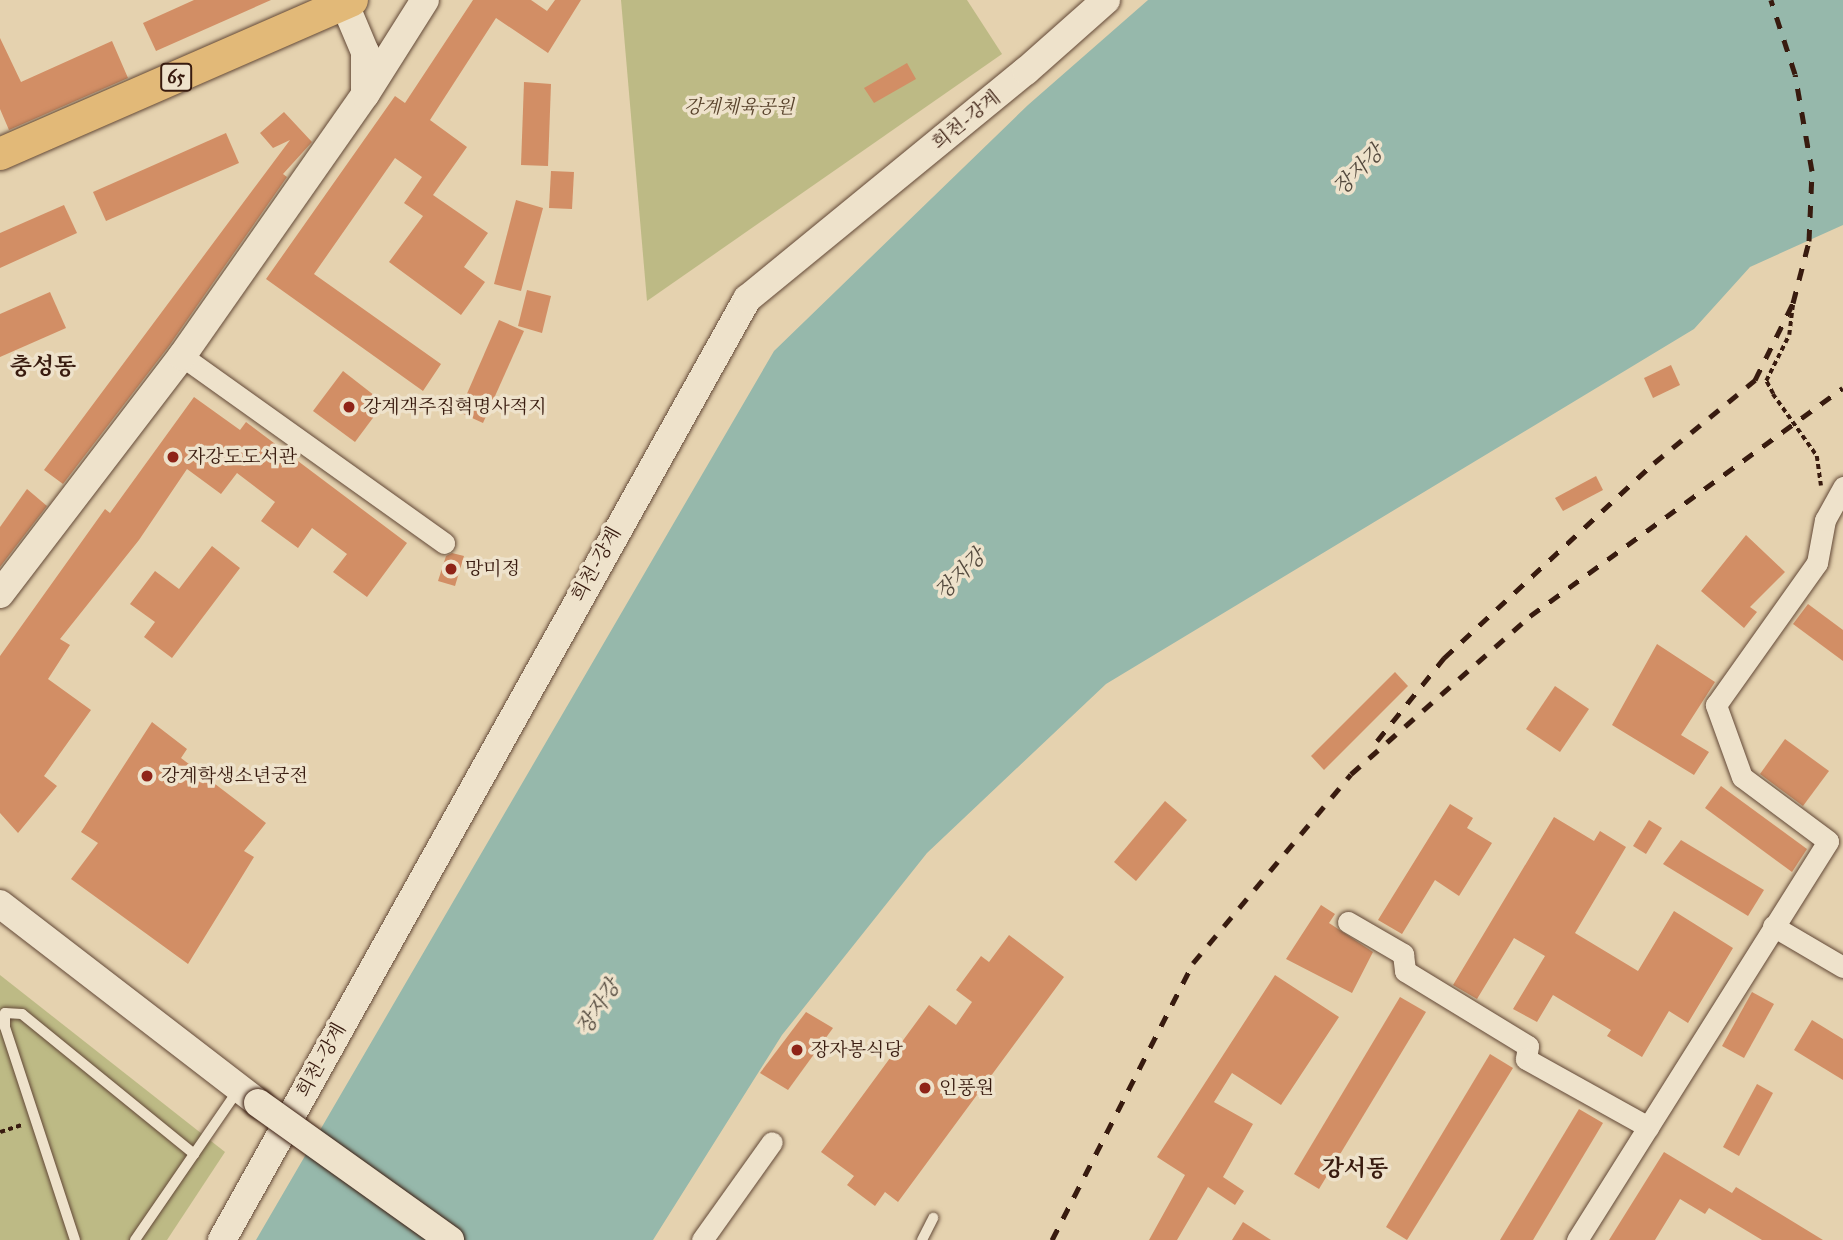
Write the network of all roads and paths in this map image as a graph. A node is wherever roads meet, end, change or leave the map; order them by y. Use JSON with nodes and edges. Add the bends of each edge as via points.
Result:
{"nodes":[{"id":1,"x":425,"y":0,"type":"edge"},
{"id":2,"x":1106,"y":0,"type":"edge"},
{"id":3,"x":346,"y":1,"type":"edge"},
{"id":4,"x":365,"y":95,"type":"junction"},
{"id":5,"x":2,"y":147,"type":"edge"},
{"id":6,"x":1793,"y":303,"type":"dead end"},
{"id":7,"x":182,"y":356,"type":"junction"},
{"id":8,"x":1817,"y":456,"type":"dead end"},
{"id":9,"x":1843,"y":486,"type":"edge"},
{"id":10,"x":444,"y":542,"type":"dead end"},
{"id":11,"x":0,"y":594,"type":"edge"},
{"id":12,"x":0,"y":904,"type":"edge"},
{"id":13,"x":1348,"y":922,"type":"dead end"},
{"id":14,"x":1773,"y":926,"type":"junction"},
{"id":15,"x":1843,"y":967,"type":"edge"},
{"id":16,"x":248,"y":1096,"type":"junction"},
{"id":17,"x":36,"y":1120,"type":"junction"},
{"id":18,"x":1648,"y":1127,"type":"junction"},
{"id":19,"x":0,"y":1132,"type":"edge"},
{"id":20,"x":772,"y":1142,"type":"dead end"},
{"id":21,"x":194,"y":1154,"type":"junction"},
{"id":22,"x":726,"y":1201,"type":"junction"},
{"id":23,"x":933,"y":1218,"type":"dead end"},
{"id":24,"x":75,"y":1240,"type":"edge"},
{"id":25,"x":135,"y":1240,"type":"edge"},
{"id":26,"x":222,"y":1240,"type":"edge"},
{"id":27,"x":450,"y":1240,"type":"edge"},
{"id":28,"x":702,"y":1240,"type":"edge"},
{"id":29,"x":717,"y":1240,"type":"edge"},
{"id":30,"x":922,"y":1240,"type":"edge"},
{"id":31,"x":1577,"y":1240,"type":"edge"}],
"edges":[{"from":1,"to":4,"type":"main road"},
{"from":2,"to":26,"type":"main road","name":"희천-강계","via":[[747,299]]},
{"from":3,"to":4,"type":"main road","via":[[365,52]]},
{"from":3,"to":5,"type":"main road","number":"65"},
{"from":4,"to":7,"type":"main road"},
{"from":6,"to":8,"type":"path","bridge":true,"via":[[1788,335],[1766,381]]},
{"from":7,"to":10,"type":"street"},
{"from":7,"to":11,"type":"main road"},
{"from":9,"to":14,"type":"street","via":[[1825,520],[1817,563],[1716,705],[1742,777],[1828,841]]},
{"from":12,"to":16,"type":"main road"},
{"from":13,"to":18,"type":"street","via":[[1403,954],[1405,971],[1528,1045],[1526,1059]]},
{"from":14,"to":15,"type":"street"},
{"from":14,"to":18,"type":"street"},
{"from":16,"to":21,"type":"lane"},
{"from":16,"to":27,"type":"main road","bridge":true},
{"from":17,"to":19,"type":"path"},
{"from":17,"to":21,"type":"lane","via":[[5,1027],[5,1013],[22,1014]]},
{"from":17,"to":24,"type":"lane"},
{"from":18,"to":31,"type":"street"},
{"from":20,"to":22,"type":"street"},
{"from":21,"to":25,"type":"lane"},
{"from":22,"to":28,"type":"street"},
{"from":22,"to":29,"type":"street"},
{"from":23,"to":30,"type":"lane"}]}
